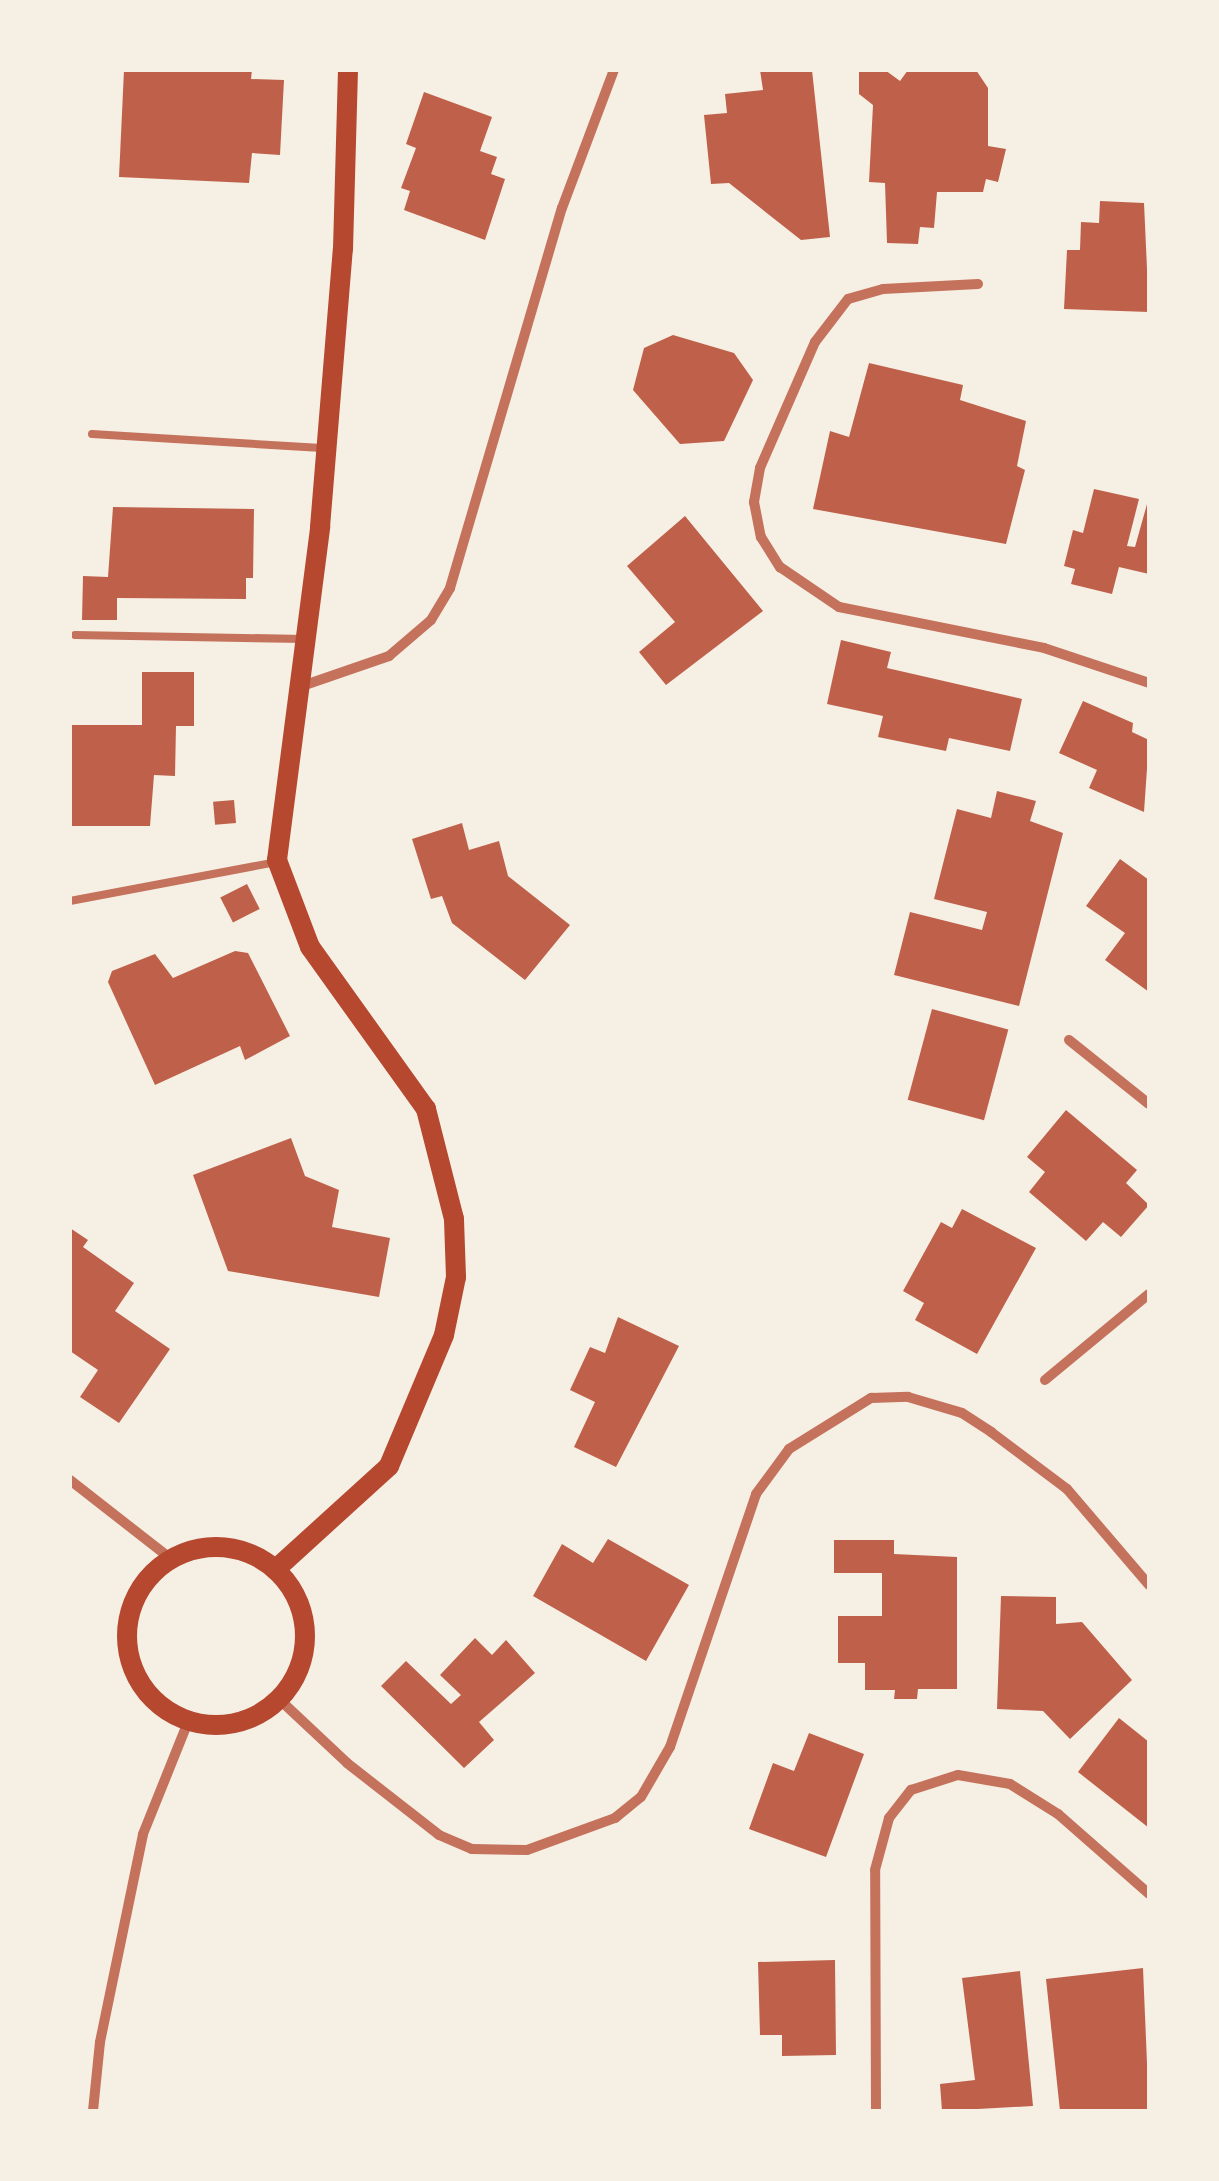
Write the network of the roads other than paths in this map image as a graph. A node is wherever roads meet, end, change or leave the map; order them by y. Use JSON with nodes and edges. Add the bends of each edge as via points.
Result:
{"nodes":[{"id":1,"x":348,"y":70,"type":"edge"},
{"id":2,"x":614,"y":70,"type":"edge"},
{"id":3,"x":978,"y":284,"type":"dead end"},
{"id":4,"x":92,"y":434,"type":"dead end"},
{"id":5,"x":327,"y":448,"type":"junction"},
{"id":6,"x":75,"y":635,"type":"dead end"},
{"id":7,"x":309,"y":639,"type":"junction"},
{"id":8,"x":1149,"y":683,"type":"edge"},
{"id":9,"x":304,"y":685,"type":"junction"},
{"id":10,"x":278,"y":862,"type":"junction"},
{"id":11,"x":70,"y":901,"type":"edge"},
{"id":12,"x":1070,"y":1040,"type":"dead end"},
{"id":13,"x":1149,"y":1104,"type":"edge"},
{"id":14,"x":1149,"y":1294,"type":"edge"},
{"id":15,"x":1045,"y":1380,"type":"dead end"},
{"id":16,"x":70,"y":1480,"type":"edge"},
{"id":17,"x":171,"y":1559,"type":"junction"},
{"id":18,"x":276,"y":1569,"type":"junction"},
{"id":19,"x":1149,"y":1586,"type":"edge"},
{"id":20,"x":280,"y":1700,"type":"junction"},
{"id":21,"x":188,"y":1722,"type":"junction"},
{"id":22,"x":1149,"y":1894,"type":"edge"},
{"id":23,"x":93,"y":2111,"type":"edge"},
{"id":24,"x":876,"y":2111,"type":"edge"}],
"edges":[{"from":1,"to":5,"type":"main road"},
{"from":2,"to":9,"type":"street","via":[[562,208],[450,588],[431,620],[388,656]]},
{"from":3,"to":8,"type":"street","via":[[848,299],[815,342],[760,468],[754,502],[761,537],[793,579],[839,607],[1044,648]]},
{"from":4,"to":5,"type":"lane"},
{"from":5,"to":7,"type":"main road"},
{"from":6,"to":7,"type":"lane"},
{"from":7,"to":9,"type":"main road"},
{"from":9,"to":10,"type":"main road"},
{"from":10,"to":11,"type":"lane"},
{"from":10,"to":18,"type":"main road","via":[[310,947],[426,1108],[454,1219],[456,1277],[438,1353],[389,1466]]},
{"from":12,"to":13,"type":"street"},
{"from":14,"to":15,"type":"street"},
{"from":16,"to":17,"type":"street"},
{"from":17,"to":18,"type":"main road","via":[[225,1548]]},
{"from":17,"to":21,"type":"main road","via":[[139,1591],[128,1646],[150,1698]]},
{"from":18,"to":20,"type":"main road","via":[[294,1592],[305,1648],[297,1677]]},
{"from":19,"to":20,"type":"street","via":[[1067,1489],[991,1432],[962,1413],[908,1397],[871,1398],[789,1449],[756,1494],[670,1747],[641,1797],[615,1818],[527,1850],[472,1850],[440,1835],[378,1787]]},
{"from":20,"to":21,"type":"main road","via":[[236,1724]]},
{"from":21,"to":23,"type":"street","via":[[143,1834],[100,2042]]},
{"from":22,"to":24,"type":"street","via":[[1058,1814],[1010,1784],[958,1774],[911,1790],[888,1818],[875,1870]]}]}
